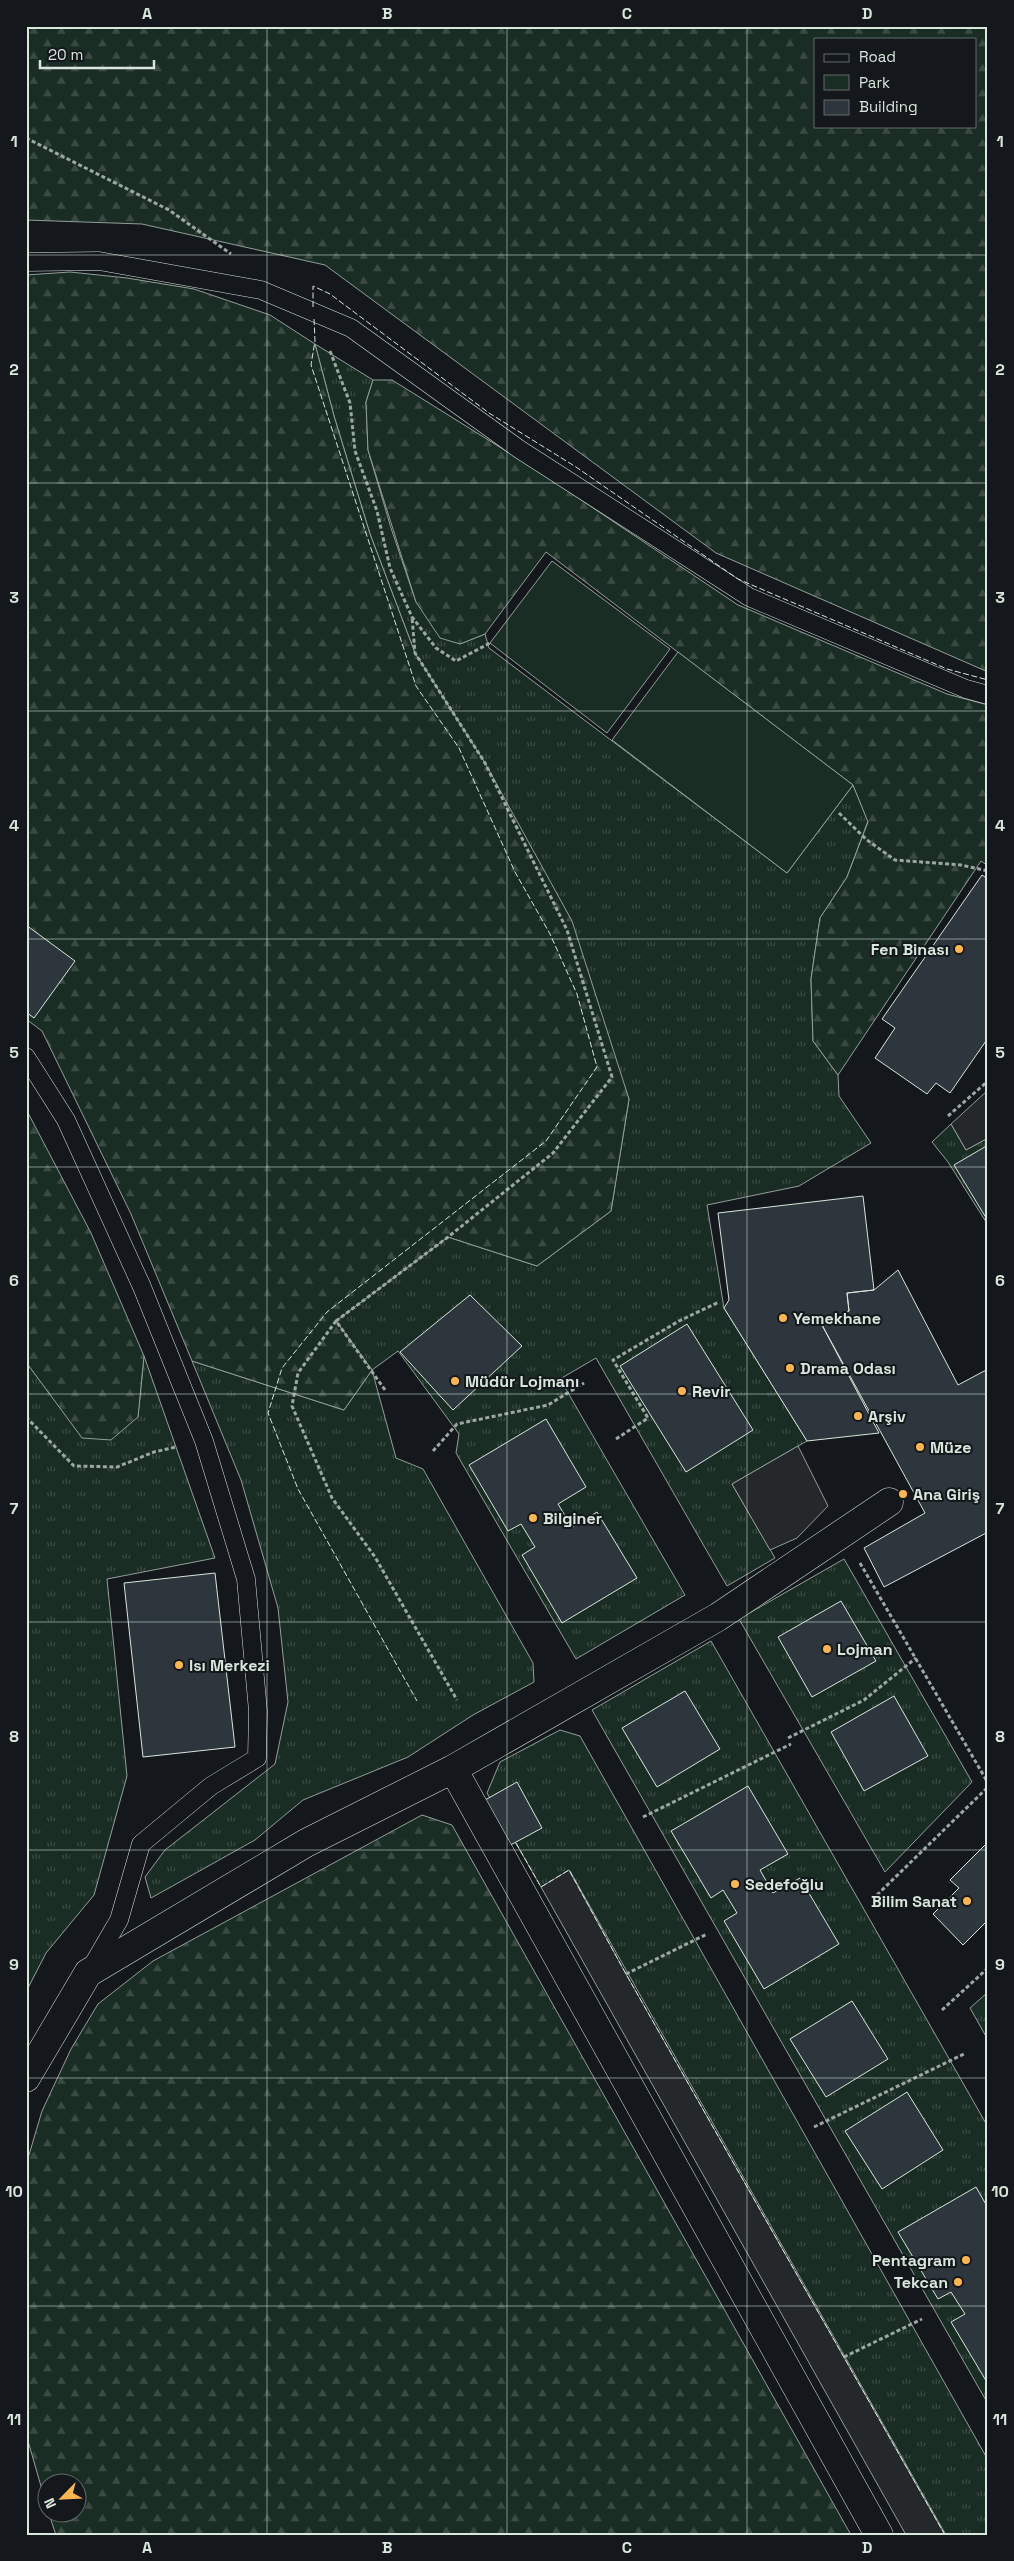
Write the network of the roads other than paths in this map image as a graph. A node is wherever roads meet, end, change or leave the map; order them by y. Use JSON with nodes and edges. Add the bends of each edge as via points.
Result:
{"nodes":[{"id":1,"x":26,"y":262,"type":"edge"},
{"id":2,"x":988,"y":695,"type":"edge"},
{"id":3,"x":26,"y":1057,"type":"edge"},
{"id":4,"x":889,"y":1502,"type":"dead end"},
{"id":5,"x":453,"y":1769,"type":"junction"},
{"id":6,"x":88,"y":1973,"type":"junction"},
{"id":7,"x":26,"y":2078,"type":"edge"},
{"id":8,"x":878,"y":2535,"type":"edge"}],
"edges":[{"from":1,"to":2,"type":"lane","via":[[99,261],[261,290],[351,328],[519,449],[749,597],[966,689]]},
{"from":3,"to":6,"type":"lane","via":[[74,1137],[142,1287],[204,1441],[246,1579],[258,1711],[257,1758],[211,1786],[141,1844],[119,1920]]},
{"from":4,"to":5,"type":"street","via":[[718,1617]]},
{"from":5,"to":6,"type":"street","via":[[306,1843]]},
{"from":5,"to":8,"type":"street"},
{"from":6,"to":7,"type":"street"}]}
